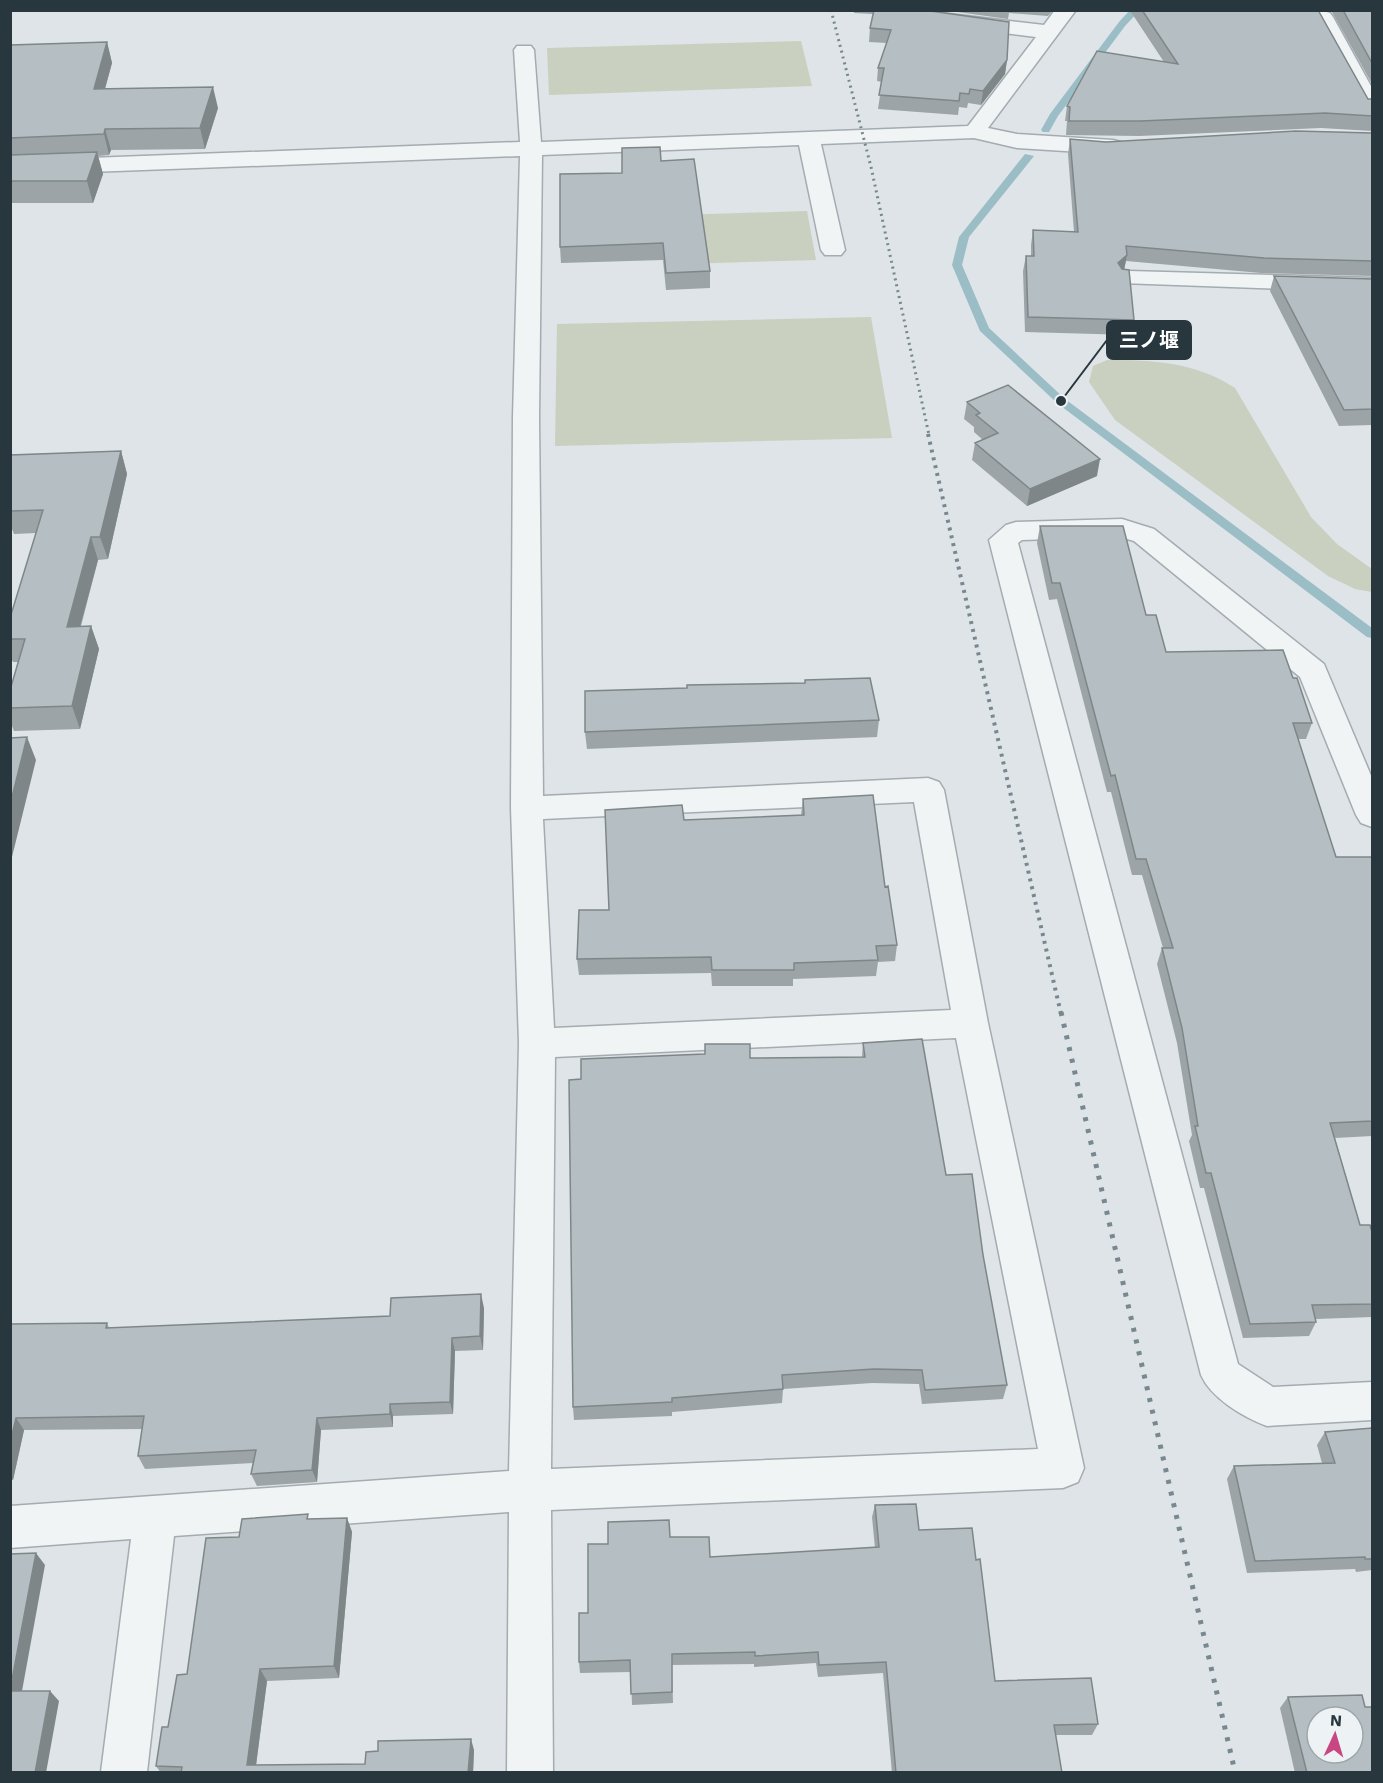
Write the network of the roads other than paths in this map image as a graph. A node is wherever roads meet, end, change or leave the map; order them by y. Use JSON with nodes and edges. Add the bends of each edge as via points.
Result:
{"nodes":[{"id":1,"x":931,"y":10,"type":"edge"},
{"id":2,"x":1066,"y":10,"type":"edge"},
{"id":3,"x":1323,"y":16,"type":"edge"},
{"id":4,"x":1048,"y":32,"type":"junction"},
{"id":5,"x":524,"y":50,"type":"dead end"},
{"id":6,"x":1372,"y":106,"type":"edge"},
{"id":7,"x":974,"y":132,"type":"junction"},
{"id":8,"x":809,"y":140,"type":"junction"},
{"id":9,"x":1137,"y":145,"type":"edge"},
{"id":10,"x":531,"y":150,"type":"junction"},
{"id":11,"x":10,"y":168,"type":"edge"},
{"id":12,"x":834,"y":250,"type":"dead end"},
{"id":13,"x":1129,"y":278,"type":"edge"},
{"id":14,"x":1372,"y":285,"type":"edge"},
{"id":15,"x":527,"y":808,"type":"junction"},
{"id":16,"x":1372,"y":815,"type":"edge"},
{"id":17,"x":971,"y":1023,"type":"junction"},
{"id":18,"x":537,"y":1043,"type":"junction"},
{"id":19,"x":1372,"y":1401,"type":"edge"},
{"id":20,"x":530,"y":1490,"type":"junction"},
{"id":21,"x":155,"y":1517,"type":"junction"},
{"id":22,"x":10,"y":1527,"type":"edge"},
{"id":23,"x":124,"y":1773,"type":"edge"},
{"id":24,"x":530,"y":1773,"type":"edge"}],
"edges":[{"from":1,"to":4,"type":"street","via":[[929,18]]},
{"from":2,"to":4,"type":"street"},
{"from":3,"to":6,"type":"street"},
{"from":4,"to":7,"type":"street"},
{"from":5,"to":10,"type":"street"},
{"from":7,"to":8,"type":"street"},
{"from":7,"to":9,"type":"street","via":[[1017,141],[1103,147]]},
{"from":8,"to":10,"type":"street"},
{"from":8,"to":12,"type":"street"},
{"from":10,"to":11,"type":"street"},
{"from":10,"to":15,"type":"street","via":[[526,417]]},
{"from":13,"to":14,"type":"street"},
{"from":15,"to":17,"type":"street","via":[[928,790]]},
{"from":15,"to":18,"type":"street"},
{"from":16,"to":19,"type":"street","via":[[1313,671],[1144,535],[1122,528],[1016,531],[1003,540],[1221,1375],[1267,1407]]},
{"from":17,"to":18,"type":"street"},
{"from":17,"to":20,"type":"street","via":[[1063,1468]]},
{"from":18,"to":20,"type":"street"},
{"from":20,"to":21,"type":"street"},
{"from":20,"to":24,"type":"street"},
{"from":21,"to":22,"type":"street"},
{"from":21,"to":23,"type":"street"}]}
